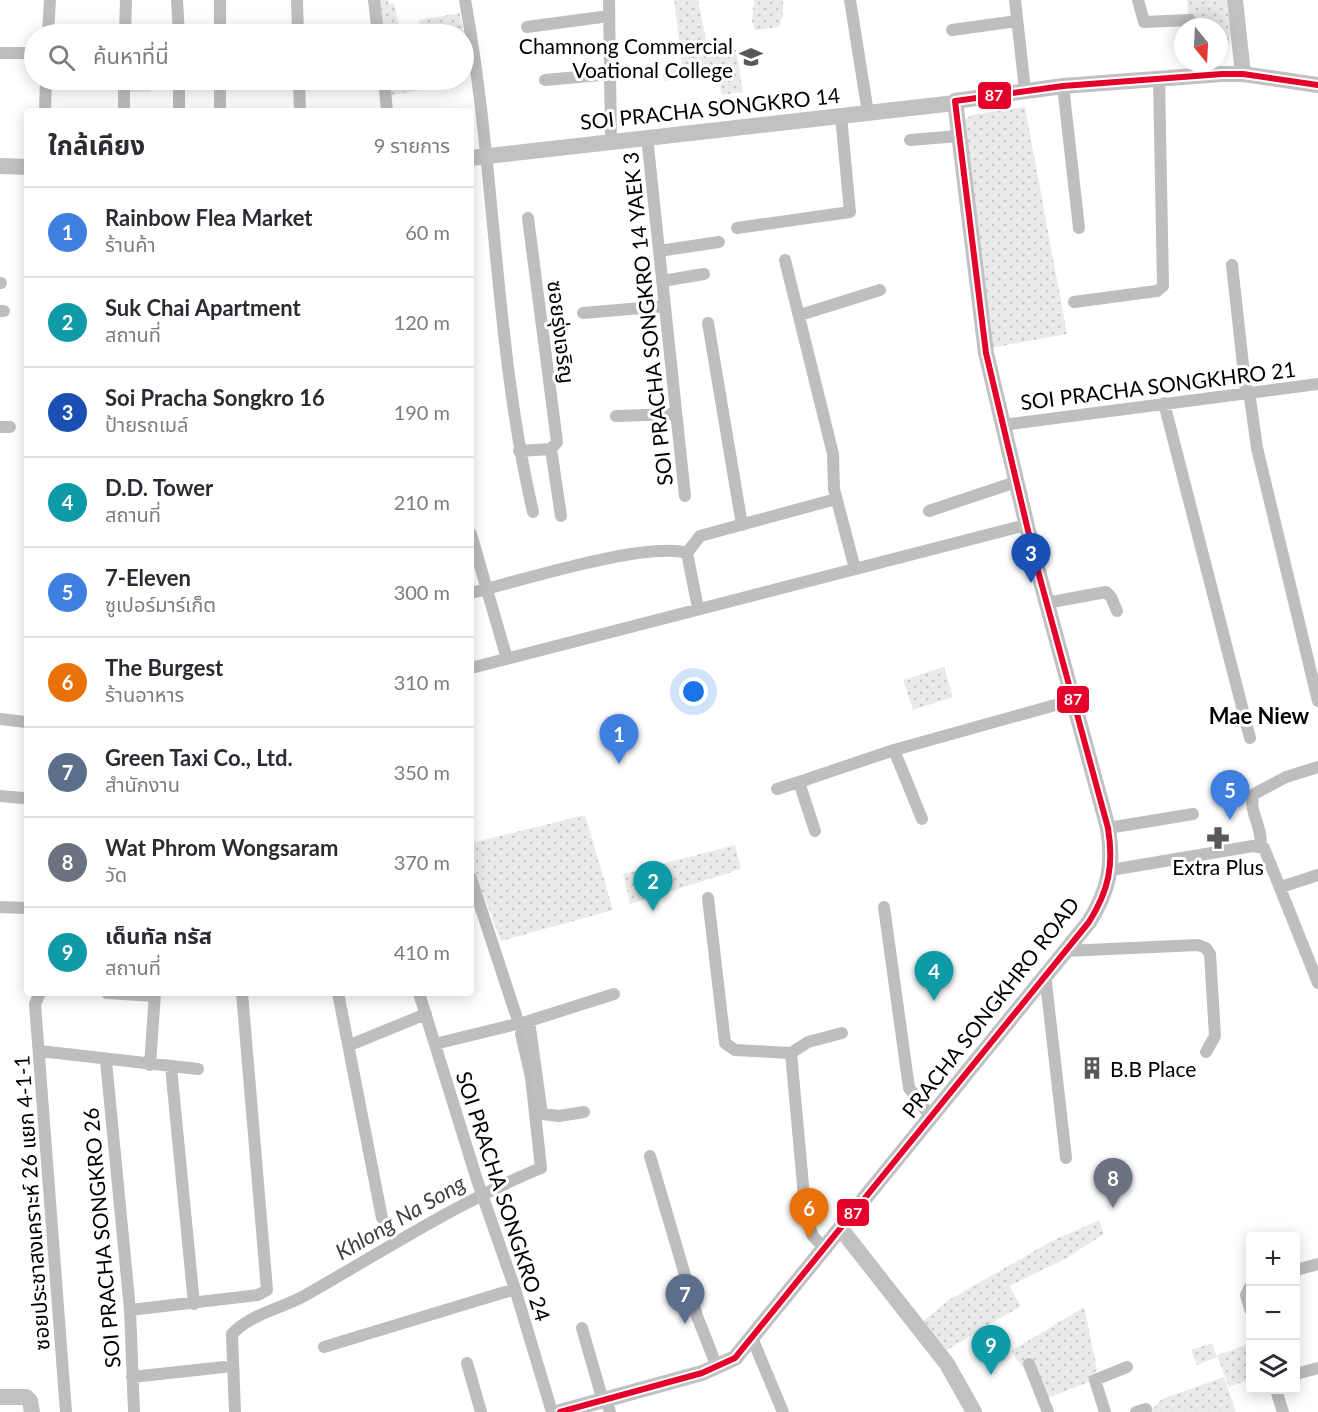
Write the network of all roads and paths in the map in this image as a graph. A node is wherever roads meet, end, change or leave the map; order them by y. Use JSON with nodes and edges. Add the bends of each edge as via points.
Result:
{"nodes":[{"id":1,"x":50,"y":0,"type":"edge"},
{"id":2,"x":126,"y":0,"type":"edge"},
{"id":3,"x":220,"y":0,"type":"edge"},
{"id":4,"x":297,"y":0,"type":"edge"},
{"id":5,"x":374,"y":0,"type":"edge"},
{"id":6,"x":465,"y":0,"type":"edge"},
{"id":7,"x":609,"y":0,"type":"edge"},
{"id":8,"x":850,"y":0,"type":"edge"},
{"id":9,"x":1015,"y":0,"type":"edge"},
{"id":10,"x":1138,"y":0,"type":"edge"},
{"id":11,"x":1235,"y":0,"type":"edge"},
{"id":12,"x":609,"y":16,"type":"junction"},
{"id":13,"x":1017,"y":21,"type":"junction"},
{"id":14,"x":1174,"y":21,"type":"edge"},
{"id":15,"x":49,"y":24,"type":"edge"},
{"id":16,"x":125,"y":24,"type":"edge"},
{"id":17,"x":220,"y":24,"type":"edge"},
{"id":18,"x":298,"y":24,"type":"edge"},
{"id":19,"x":377,"y":24,"type":"edge"},
{"id":20,"x":467,"y":24,"type":"edge"},
{"id":21,"x":527,"y":27,"type":"dead end"},
{"id":22,"x":952,"y":30,"type":"dead end"},
{"id":23,"x":0,"y":53,"type":"edge"},
{"id":24,"x":24,"y":54,"type":"edge"},
{"id":25,"x":1186,"y":72,"type":"edge"},
{"id":26,"x":1226,"y":72,"type":"edge"},
{"id":27,"x":611,"y":74,"type":"junction"},
{"id":28,"x":1244,"y":74,"type":"junction"},
{"id":29,"x":1318,"y":74,"type":"edge"},
{"id":30,"x":1159,"y":78,"type":"junction"},
{"id":31,"x":545,"y":80,"type":"dead end"},
{"id":32,"x":1318,"y":85,"type":"edge"},
{"id":33,"x":1063,"y":86,"type":"junction"},
{"id":34,"x":46,"y":90,"type":"edge"},
{"id":35,"x":124,"y":90,"type":"edge"},
{"id":36,"x":220,"y":90,"type":"edge"},
{"id":37,"x":299,"y":90,"type":"edge"},
{"id":38,"x":385,"y":90,"type":"edge"},
{"id":39,"x":472,"y":90,"type":"edge"},
{"id":40,"x":1025,"y":90,"type":"junction"},
{"id":41,"x":955,"y":103,"type":"junction"},
{"id":42,"x":45,"y":108,"type":"edge"},
{"id":43,"x":124,"y":108,"type":"edge"},
{"id":44,"x":220,"y":108,"type":"edge"},
{"id":45,"x":300,"y":108,"type":"edge"},
{"id":46,"x":387,"y":108,"type":"edge"},
{"id":47,"x":474,"y":108,"type":"edge"},
{"id":48,"x":474,"y":109,"type":"edge"},
{"id":49,"x":868,"y":113,"type":"junction"},
{"id":50,"x":841,"y":116,"type":"junction"},
{"id":51,"x":959,"y":136,"type":"junction"},
{"id":52,"x":646,"y":137,"type":"junction"},
{"id":53,"x":910,"y":140,"type":"dead end"},
{"id":54,"x":611,"y":141,"type":"junction"},
{"id":55,"x":478,"y":157,"type":"edge"},
{"id":56,"x":0,"y":166,"type":"edge"},
{"id":57,"x":24,"y":167,"type":"edge"},
{"id":58,"x":528,"y":218,"type":"dead end"},
{"id":59,"x":737,"y":228,"type":"dead end"},
{"id":60,"x":1079,"y":228,"type":"dead end"},
{"id":61,"x":719,"y":242,"type":"dead end"},
{"id":62,"x":659,"y":251,"type":"junction"},
{"id":63,"x":786,"y":260,"type":"dead end"},
{"id":64,"x":1232,"y":265,"type":"dead end"},
{"id":65,"x":704,"y":274,"type":"dead end"},
{"id":66,"x":662,"y":281,"type":"junction"},
{"id":67,"x":880,"y":290,"type":"dead end"},
{"id":68,"x":1074,"y":303,"type":"dead end"},
{"id":69,"x":664,"y":306,"type":"junction"},
{"id":70,"x":584,"y":313,"type":"dead end"},
{"id":71,"x":800,"y":315,"type":"junction"},
{"id":72,"x":708,"y":323,"type":"dead end"},
{"id":73,"x":1318,"y":384,"type":"edge"},
{"id":74,"x":1248,"y":392,"type":"junction"},
{"id":75,"x":1164,"y":404,"type":"junction"},
{"id":76,"x":676,"y":414,"type":"junction"},
{"id":77,"x":616,"y":416,"type":"dead end"},
{"id":78,"x":1004,"y":425,"type":"junction"},
{"id":79,"x":550,"y":448,"type":"junction"},
{"id":80,"x":519,"y":451,"type":"junction"},
{"id":81,"x":1016,"y":483,"type":"junction"},
{"id":82,"x":686,"y":496,"type":"dead end"},
{"id":83,"x":836,"y":500,"type":"junction"},
{"id":84,"x":929,"y":511,"type":"dead end"},
{"id":85,"x":533,"y":512,"type":"dead end"},
{"id":86,"x":561,"y":516,"type":"dead end"},
{"id":87,"x":742,"y":525,"type":"junction"},
{"id":88,"x":1026,"y":525,"type":"junction"},
{"id":89,"x":474,"y":545,"type":"edge"},
{"id":90,"x":687,"y":553,"type":"junction"},
{"id":91,"x":855,"y":569,"type":"junction"},
{"id":92,"x":486,"y":590,"type":"junction"},
{"id":93,"x":474,"y":592,"type":"edge"},
{"id":94,"x":1046,"y":603,"type":"junction"},
{"id":95,"x":698,"y":608,"type":"junction"},
{"id":96,"x":1117,"y":611,"type":"dead end"},
{"id":97,"x":507,"y":659,"type":"junction"},
{"id":98,"x":474,"y":667,"type":"edge"},
{"id":99,"x":1073,"y":700,"type":"junction"},
{"id":100,"x":1318,"y":702,"type":"edge"},
{"id":101,"x":0,"y":719,"type":"edge"},
{"id":102,"x":24,"y":722,"type":"edge"},
{"id":103,"x":1250,"y":738,"type":"dead end"},
{"id":104,"x":894,"y":750,"type":"junction"},
{"id":105,"x":1318,"y":767,"type":"edge"},
{"id":106,"x":799,"y":782,"type":"junction"},
{"id":107,"x":777,"y":789,"type":"dead end"},
{"id":108,"x":0,"y":796,"type":"edge"},
{"id":109,"x":23,"y":798,"type":"dead end"},
{"id":110,"x":1193,"y":814,"type":"dead end"},
{"id":111,"x":922,"y":819,"type":"dead end"},
{"id":112,"x":1108,"y":828,"type":"junction"},
{"id":113,"x":815,"y":831,"type":"dead end"},
{"id":114,"x":1260,"y":846,"type":"junction"},
{"id":115,"x":1111,"y":870,"type":"junction"},
{"id":116,"x":1318,"y":875,"type":"edge"},
{"id":117,"x":1281,"y":887,"type":"junction"},
{"id":118,"x":708,"y":898,"type":"dead end"},
{"id":119,"x":0,"y":907,"type":"edge"},
{"id":120,"x":884,"y":907,"type":"dead end"},
{"id":121,"x":24,"y":908,"type":"edge"},
{"id":122,"x":1065,"y":951,"type":"junction"},
{"id":123,"x":1045,"y":974,"type":"junction"},
{"id":124,"x":1317,"y":978,"type":"edge"},
{"id":125,"x":614,"y":994,"type":"dead end"},
{"id":126,"x":39,"y":996,"type":"edge"},
{"id":127,"x":155,"y":996,"type":"edge"},
{"id":128,"x":242,"y":996,"type":"edge"},
{"id":129,"x":340,"y":996,"type":"edge"},
{"id":130,"x":420,"y":996,"type":"edge"},
{"id":131,"x":426,"y":1014,"type":"junction"},
{"id":132,"x":529,"y":1021,"type":"junction"},
{"id":133,"x":842,"y":1033,"type":"dead end"},
{"id":134,"x":435,"y":1044,"type":"junction"},
{"id":135,"x":350,"y":1045,"type":"junction"},
{"id":136,"x":40,"y":1051,"type":"junction"},
{"id":137,"x":1206,"y":1052,"type":"dead end"},
{"id":138,"x":790,"y":1053,"type":"junction"},
{"id":139,"x":106,"y":1060,"type":"junction"},
{"id":140,"x":150,"y":1065,"type":"junction"},
{"id":141,"x":171,"y":1067,"type":"junction"},
{"id":142,"x":198,"y":1070,"type":"dead end"},
{"id":143,"x":584,"y":1112,"type":"dead end"},
{"id":144,"x":931,"y":1117,"type":"junction"},
{"id":145,"x":650,"y":1156,"type":"dead end"},
{"id":146,"x":1066,"y":1158,"type":"dead end"},
{"id":147,"x":382,"y":1218,"type":"dead end"},
{"id":148,"x":841,"y":1229,"type":"junction"},
{"id":149,"x":825,"y":1249,"type":"junction"},
{"id":150,"x":1318,"y":1264,"type":"edge"},
{"id":151,"x":1300,"y":1269,"type":"edge"},
{"id":152,"x":515,"y":1289,"type":"junction"},
{"id":153,"x":194,"y":1304,"type":"junction"},
{"id":154,"x":130,"y":1310,"type":"junction"},
{"id":155,"x":582,"y":1328,"type":"dead end"},
{"id":156,"x":752,"y":1338,"type":"junction"},
{"id":157,"x":324,"y":1347,"type":"dead end"},
{"id":158,"x":466,"y":1363,"type":"dead end"},
{"id":159,"x":1029,"y":1364,"type":"dead end"},
{"id":160,"x":224,"y":1367,"type":"dead end"},
{"id":161,"x":717,"y":1367,"type":"junction"},
{"id":162,"x":1127,"y":1367,"type":"dead end"},
{"id":163,"x":1318,"y":1368,"type":"edge"},
{"id":164,"x":1300,"y":1373,"type":"edge"},
{"id":165,"x":132,"y":1377,"type":"junction"},
{"id":166,"x":1278,"y":1394,"type":"edge"},
{"id":167,"x":0,"y":1397,"type":"edge"},
{"id":168,"x":606,"y":1404,"type":"edge"},
{"id":169,"x":32,"y":1412,"type":"edge"},
{"id":170,"x":66,"y":1412,"type":"edge"},
{"id":171,"x":134,"y":1412,"type":"edge"},
{"id":172,"x":481,"y":1412,"type":"edge"},
{"id":173,"x":552,"y":1412,"type":"edge"},
{"id":174,"x":560,"y":1412,"type":"edge"},
{"id":175,"x":783,"y":1412,"type":"edge"},
{"id":176,"x":974,"y":1412,"type":"edge"},
{"id":177,"x":1047,"y":1412,"type":"edge"},
{"id":178,"x":1105,"y":1412,"type":"edge"},
{"id":179,"x":1283,"y":1412,"type":"edge"}],
"edges":[{"from":1,"to":15,"type":"street"},
{"from":2,"to":16,"type":"street"},
{"from":3,"to":17,"type":"street"},
{"from":4,"to":18,"type":"street"},
{"from":5,"to":19,"type":"street"},
{"from":6,"to":20,"type":"street"},
{"from":7,"to":12,"type":"street"},
{"from":8,"to":49,"type":"street"},
{"from":9,"to":13,"type":"street"},
{"from":10,"to":14,"type":"street","via":[[1144,22]]},
{"from":11,"to":28,"type":"main road"},
{"from":12,"to":21,"type":"street"},
{"from":12,"to":27,"type":"street"},
{"from":13,"to":22,"type":"street"},
{"from":13,"to":40,"type":"street"},
{"from":23,"to":24,"type":"street"},
{"from":25,"to":30,"type":"main road"},
{"from":26,"to":28,"type":"main road"},
{"from":27,"to":31,"type":"street"},
{"from":27,"to":54,"type":"street"},
{"from":28,"to":29,"type":"main road","via":[[1271,68]]},
{"from":28,"to":32,"type":"main road"},
{"from":30,"to":33,"type":"main road"},
{"from":30,"to":68,"type":"street","via":[[1163,286],[1157,291]]},
{"from":33,"to":40,"type":"main road"},
{"from":33,"to":60,"type":"street"},
{"from":34,"to":42,"type":"street"},
{"from":35,"to":43,"type":"street"},
{"from":36,"to":44,"type":"street"},
{"from":37,"to":45,"type":"street"},
{"from":38,"to":46,"type":"street"},
{"from":39,"to":47,"type":"street"},
{"from":40,"to":41,"type":"main road"},
{"from":41,"to":49,"type":"main road","name":"SOI PRACHA SONGKRO 14"},
{"from":41,"to":51,"type":"main road","name":"PRACHA SONGKHRO ROAD"},
{"from":48,"to":55,"type":"street"},
{"from":49,"to":50,"type":"main road","name":"SOI PRACHA SONGKRO 14"},
{"from":50,"to":52,"type":"main road","name":"SOI PRACHA SONGKRO 14"},
{"from":50,"to":59,"type":"street","via":[[850,212]]},
{"from":51,"to":53,"type":"street"},
{"from":51,"to":78,"type":"main road","name":"PRACHA SONGKHRO ROAD","via":[[981,330]]},
{"from":52,"to":54,"type":"main road","name":"SOI PRACHA SONGKRO 14"},
{"from":52,"to":62,"type":"street","name":"SOI PRACHA SONGKRO 14 YAEK 3"},
{"from":54,"to":55,"type":"main road","name":"SOI PRACHA SONGKRO 14"},
{"from":55,"to":80,"type":"street"},
{"from":56,"to":57,"type":"main road"},
{"from":58,"to":79,"type":"street","name":"ซอยรุ่งเจริญ","via":[[556,442]]},
{"from":61,"to":62,"type":"street"},
{"from":62,"to":66,"type":"street","name":"SOI PRACHA SONGKRO 14 YAEK 3"},
{"from":63,"to":71,"type":"street"},
{"from":64,"to":74,"type":"street"},
{"from":65,"to":66,"type":"street"},
{"from":66,"to":69,"type":"street","name":"SOI PRACHA SONGKRO 14 YAEK 3"},
{"from":67,"to":71,"type":"street"},
{"from":69,"to":70,"type":"street"},
{"from":69,"to":76,"type":"street","name":"SOI PRACHA SONGKRO 14 YAEK 3"},
{"from":71,"to":83,"type":"street","via":[[833,454]]},
{"from":72,"to":87,"type":"street"},
{"from":73,"to":74,"type":"street","name":"SOI PRACHA SONGKHRO 21"},
{"from":74,"to":75,"type":"street","name":"SOI PRACHA SONGKHRO 21"},
{"from":74,"to":100,"type":"street","via":[[1257,448]]},
{"from":75,"to":78,"type":"street","name":"SOI PRACHA SONGKHRO 21"},
{"from":75,"to":103,"type":"street"},
{"from":76,"to":77,"type":"street"},
{"from":76,"to":82,"type":"street","name":"SOI PRACHA SONGKRO 14 YAEK 3"},
{"from":78,"to":81,"type":"main road","name":"PRACHA SONGKHRO ROAD"},
{"from":79,"to":80,"type":"street"},
{"from":79,"to":86,"type":"street","name":"ซอยรุ่งเจริญ"},
{"from":80,"to":85,"type":"street"},
{"from":81,"to":84,"type":"street"},
{"from":81,"to":88,"type":"main road","name":"PRACHA SONGKHRO ROAD"},
{"from":83,"to":87,"type":"street"},
{"from":83,"to":91,"type":"street"},
{"from":87,"to":90,"type":"street","via":[[700,536]]},
{"from":88,"to":91,"type":"street"},
{"from":88,"to":94,"type":"main road","name":"PRACHA SONGKHRO ROAD"},
{"from":89,"to":92,"type":"street"},
{"from":90,"to":92,"type":"street","via":[[670,549],[616,557]]},
{"from":90,"to":95,"type":"street"},
{"from":91,"to":95,"type":"street"},
{"from":92,"to":93,"type":"street"},
{"from":92,"to":97,"type":"street"},
{"from":94,"to":96,"type":"street","via":[[1106,592]]},
{"from":94,"to":99,"type":"main road","name":"PRACHA SONGKHRO ROAD"},
{"from":95,"to":97,"type":"street"},
{"from":97,"to":98,"type":"street"},
{"from":99,"to":104,"type":"street"},
{"from":99,"to":112,"type":"main road","name":"PRACHA SONGKHRO ROAD"},
{"from":101,"to":102,"type":"street"},
{"from":104,"to":106,"type":"street"},
{"from":104,"to":111,"type":"street"},
{"from":105,"to":114,"type":"street","via":[[1286,777],[1254,794],[1252,806],[1262,837]]},
{"from":106,"to":107,"type":"street"},
{"from":106,"to":113,"type":"street"},
{"from":108,"to":109,"type":"street"},
{"from":110,"to":112,"type":"street"},
{"from":112,"to":115,"type":"main road","name":"PRACHA SONGKHRO ROAD"},
{"from":114,"to":115,"type":"street"},
{"from":114,"to":117,"type":"street","via":[[1268,852]]},
{"from":115,"to":122,"type":"main road","name":"PRACHA SONGKHRO ROAD","via":[[1098,908]]},
{"from":116,"to":117,"type":"street"},
{"from":117,"to":124,"type":"street"},
{"from":118,"to":138,"type":"street","via":[[725,1043],[735,1050]]},
{"from":119,"to":121,"type":"street"},
{"from":120,"to":144,"type":"street","via":[[909,1088]]},
{"from":122,"to":123,"type":"main road","name":"PRACHA SONGKHRO ROAD"},
{"from":122,"to":137,"type":"street","via":[[1198,945],[1206,948],[1210,954],[1215,1036]]},
{"from":123,"to":144,"type":"main road","name":"PRACHA SONGKHRO ROAD"},
{"from":123,"to":146,"type":"street"},
{"from":125,"to":132,"type":"street"},
{"from":126,"to":136,"type":"street","name":"ซอยประชาสงเคราะห์ 26 แยก 4-1-1","via":[[35,1004]]},
{"from":127,"to":140,"type":"street"},
{"from":128,"to":153,"type":"street","via":[[267,1290],[258,1296]]},
{"from":129,"to":135,"type":"street"},
{"from":130,"to":131,"type":"street","name":"SOI PRACHA SONGKRO 24"},
{"from":131,"to":134,"type":"street","name":"SOI PRACHA SONGKRO 24"},
{"from":131,"to":135,"type":"street"},
{"from":132,"to":134,"type":"street"},
{"from":132,"to":143,"type":"street","via":[[542,1114]]},
{"from":133,"to":138,"type":"street","via":[[808,1042]]},
{"from":134,"to":152,"type":"street","name":"SOI PRACHA SONGKRO 24"},
{"from":135,"to":147,"type":"street"},
{"from":136,"to":139,"type":"street"},
{"from":136,"to":170,"type":"street","name":"ซอยประชาสงเคราะห์ 26 แยก 4-1-1"},
{"from":138,"to":149,"type":"street","via":[[806,1218],[813,1236]]},
{"from":139,"to":140,"type":"street"},
{"from":139,"to":154,"type":"street","name":"SOI PRACHA SONGKRO 26"},
{"from":140,"to":141,"type":"street"},
{"from":141,"to":142,"type":"street"},
{"from":141,"to":153,"type":"street"},
{"from":144,"to":148,"type":"main road","name":"PRACHA SONGKHRO ROAD"},
{"from":145,"to":161,"type":"street","via":[[697,1316]]},
{"from":148,"to":149,"type":"main road","name":"PRACHA SONGKHRO ROAD"},
{"from":148,"to":176,"type":"main road","via":[[947,1364]]},
{"from":149,"to":156,"type":"main road","name":"PRACHA SONGKHRO ROAD"},
{"from":150,"to":151,"type":"street"},
{"from":152,"to":157,"type":"street"},
{"from":152,"to":173,"type":"street","name":"SOI PRACHA SONGKRO 24"},
{"from":153,"to":154,"type":"street"},
{"from":154,"to":165,"type":"street","name":"SOI PRACHA SONGKRO 26"},
{"from":155,"to":168,"type":"street"},
{"from":156,"to":161,"type":"main road","name":"PRACHA SONGKHRO ROAD","via":[[735,1358]]},
{"from":156,"to":175,"type":"street"},
{"from":158,"to":172,"type":"street"},
{"from":159,"to":177,"type":"street"},
{"from":160,"to":165,"type":"street"},
{"from":161,"to":168,"type":"main road","name":"PRACHA SONGKHRO ROAD"},
{"from":162,"to":178,"type":"street","via":[[1096,1378]]},
{"from":163,"to":164,"type":"street"},
{"from":165,"to":171,"type":"street","name":"SOI PRACHA SONGKRO 26"},
{"from":166,"to":179,"type":"street"},
{"from":167,"to":169,"type":"main road","via":[[26,1397]]},
{"from":168,"to":174,"type":"main road","name":"PRACHA SONGKHRO ROAD"}]}
